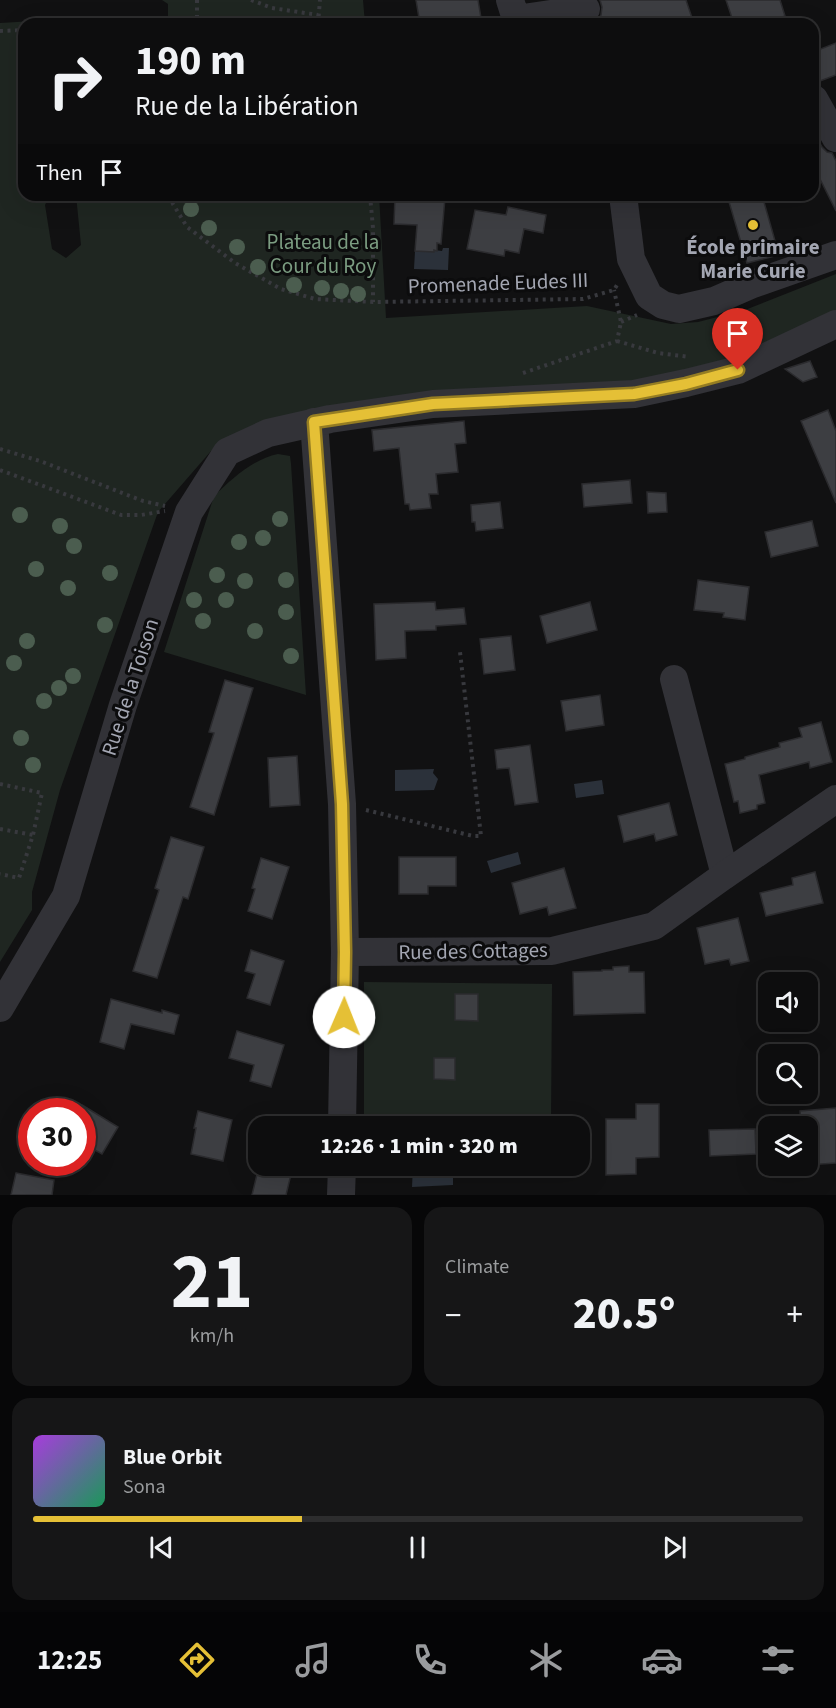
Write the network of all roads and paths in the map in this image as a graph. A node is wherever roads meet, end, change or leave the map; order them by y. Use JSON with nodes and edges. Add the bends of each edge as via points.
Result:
{"nodes":[{"id":1,"x":197,"y":0,"type":"edge"},
{"id":2,"x":251,"y":0,"type":"edge"},
{"id":3,"x":320,"y":0,"type":"edge"},
{"id":4,"x":587,"y":11,"type":"edge"},
{"id":5,"x":514,"y":14,"type":"edge"},
{"id":6,"x":318,"y":15,"type":"joint"},
{"id":7,"x":197,"y":18,"type":"edge"},
{"id":8,"x":18,"y":30,"type":"edge"},
{"id":9,"x":0,"y":31,"type":"edge"},
{"id":10,"x":821,"y":96,"type":"edge"},
{"id":11,"x":836,"y":138,"type":"edge"},
{"id":12,"x":171,"y":201,"type":"edge"},
{"id":13,"x":371,"y":201,"type":"edge"},
{"id":14,"x":624,"y":201,"type":"edge"},
{"id":15,"x":836,"y":255,"type":"edge"},
{"id":16,"x":373,"y":302,"type":"junction"},
{"id":17,"x":836,"y":324,"type":"edge"},
{"id":18,"x":617,"y":341,"type":"junction"},
{"id":19,"x":694,"y":357,"type":"dead end"},
{"id":20,"x":517,"y":375,"type":"dead end"},
{"id":21,"x":314,"y":422,"type":"junction"},
{"id":22,"x":0,"y":449,"type":"edge"},
{"id":23,"x":0,"y":470,"type":"edge"},
{"id":24,"x":189,"y":512,"type":"junction"},
{"id":25,"x":460,"y":652,"type":"dead end"},
{"id":26,"x":674,"y":679,"type":"dead end"},
{"id":27,"x":0,"y":784,"type":"edge"},
{"id":28,"x":836,"y":799,"type":"edge"},
{"id":29,"x":342,"y":804,"type":"junction"},
{"id":30,"x":0,"y":829,"type":"edge"},
{"id":31,"x":33,"y":835,"type":"junction"},
{"id":32,"x":0,"y":874,"type":"edge"},
{"id":33,"x":725,"y":875,"type":"junction"},
{"id":34,"x":345,"y":952,"type":"junction"},
{"id":35,"x":0,"y":1008,"type":"edge"},
{"id":36,"x":342,"y":1116,"type":"edge"},
{"id":37,"x":342,"y":1176,"type":"edge"},
{"id":38,"x":341,"y":1195,"type":"edge"}],
"edges":[{"from":1,"to":7,"type":"path"},
{"from":2,"to":6,"type":"path","via":[[272,8]]},
{"from":3,"to":6,"type":"path"},
{"from":4,"to":5,"type":"street"},
{"from":8,"to":9,"type":"path"},
{"from":10,"to":11,"type":"street"},
{"from":12,"to":16,"type":"path","name":"Promenade Eudes III","via":[[187,226],[235,263],[281,289],[315,299]]},
{"from":13,"to":16,"type":"path"},
{"from":14,"to":15,"type":"street","via":[[631,259],[649,296],[663,305],[679,309],[714,301]]},
{"from":16,"to":18,"type":"path","name":"Promenade Eudes III","via":[[583,299],[614,290],[621,322]]},
{"from":17,"to":21,"type":"street","name":"Rue de la Toison","via":[[738,370],[634,394],[433,404]]},
{"from":18,"to":19,"type":"path","via":[[658,353]]},
{"from":18,"to":20,"type":"path"},
{"from":21,"to":24,"type":"street","name":"Rue de la Toison","via":[[268,433],[227,452]]},
{"from":21,"to":29,"type":"street"},
{"from":22,"to":24,"type":"path","via":[[143,501]]},
{"from":23,"to":24,"type":"path","via":[[121,514]]},
{"from":24,"to":35,"type":"street","name":"Rue de la Toison","via":[[123,705],[66,896]]},
{"from":25,"to":29,"type":"path","via":[[481,836]]},
{"from":26,"to":33,"type":"street"},
{"from":27,"to":31,"type":"path","via":[[42,793]]},
{"from":28,"to":33,"type":"street","name":"Rue des Cottages"},
{"from":29,"to":34,"type":"street"},
{"from":30,"to":31,"type":"path"},
{"from":31,"to":32,"type":"path","via":[[19,878]]},
{"from":33,"to":34,"type":"street","name":"Rue des Cottages","via":[[654,926],[552,951]]},
{"from":34,"to":36,"type":"street"},
{"from":37,"to":38,"type":"street"}]}
